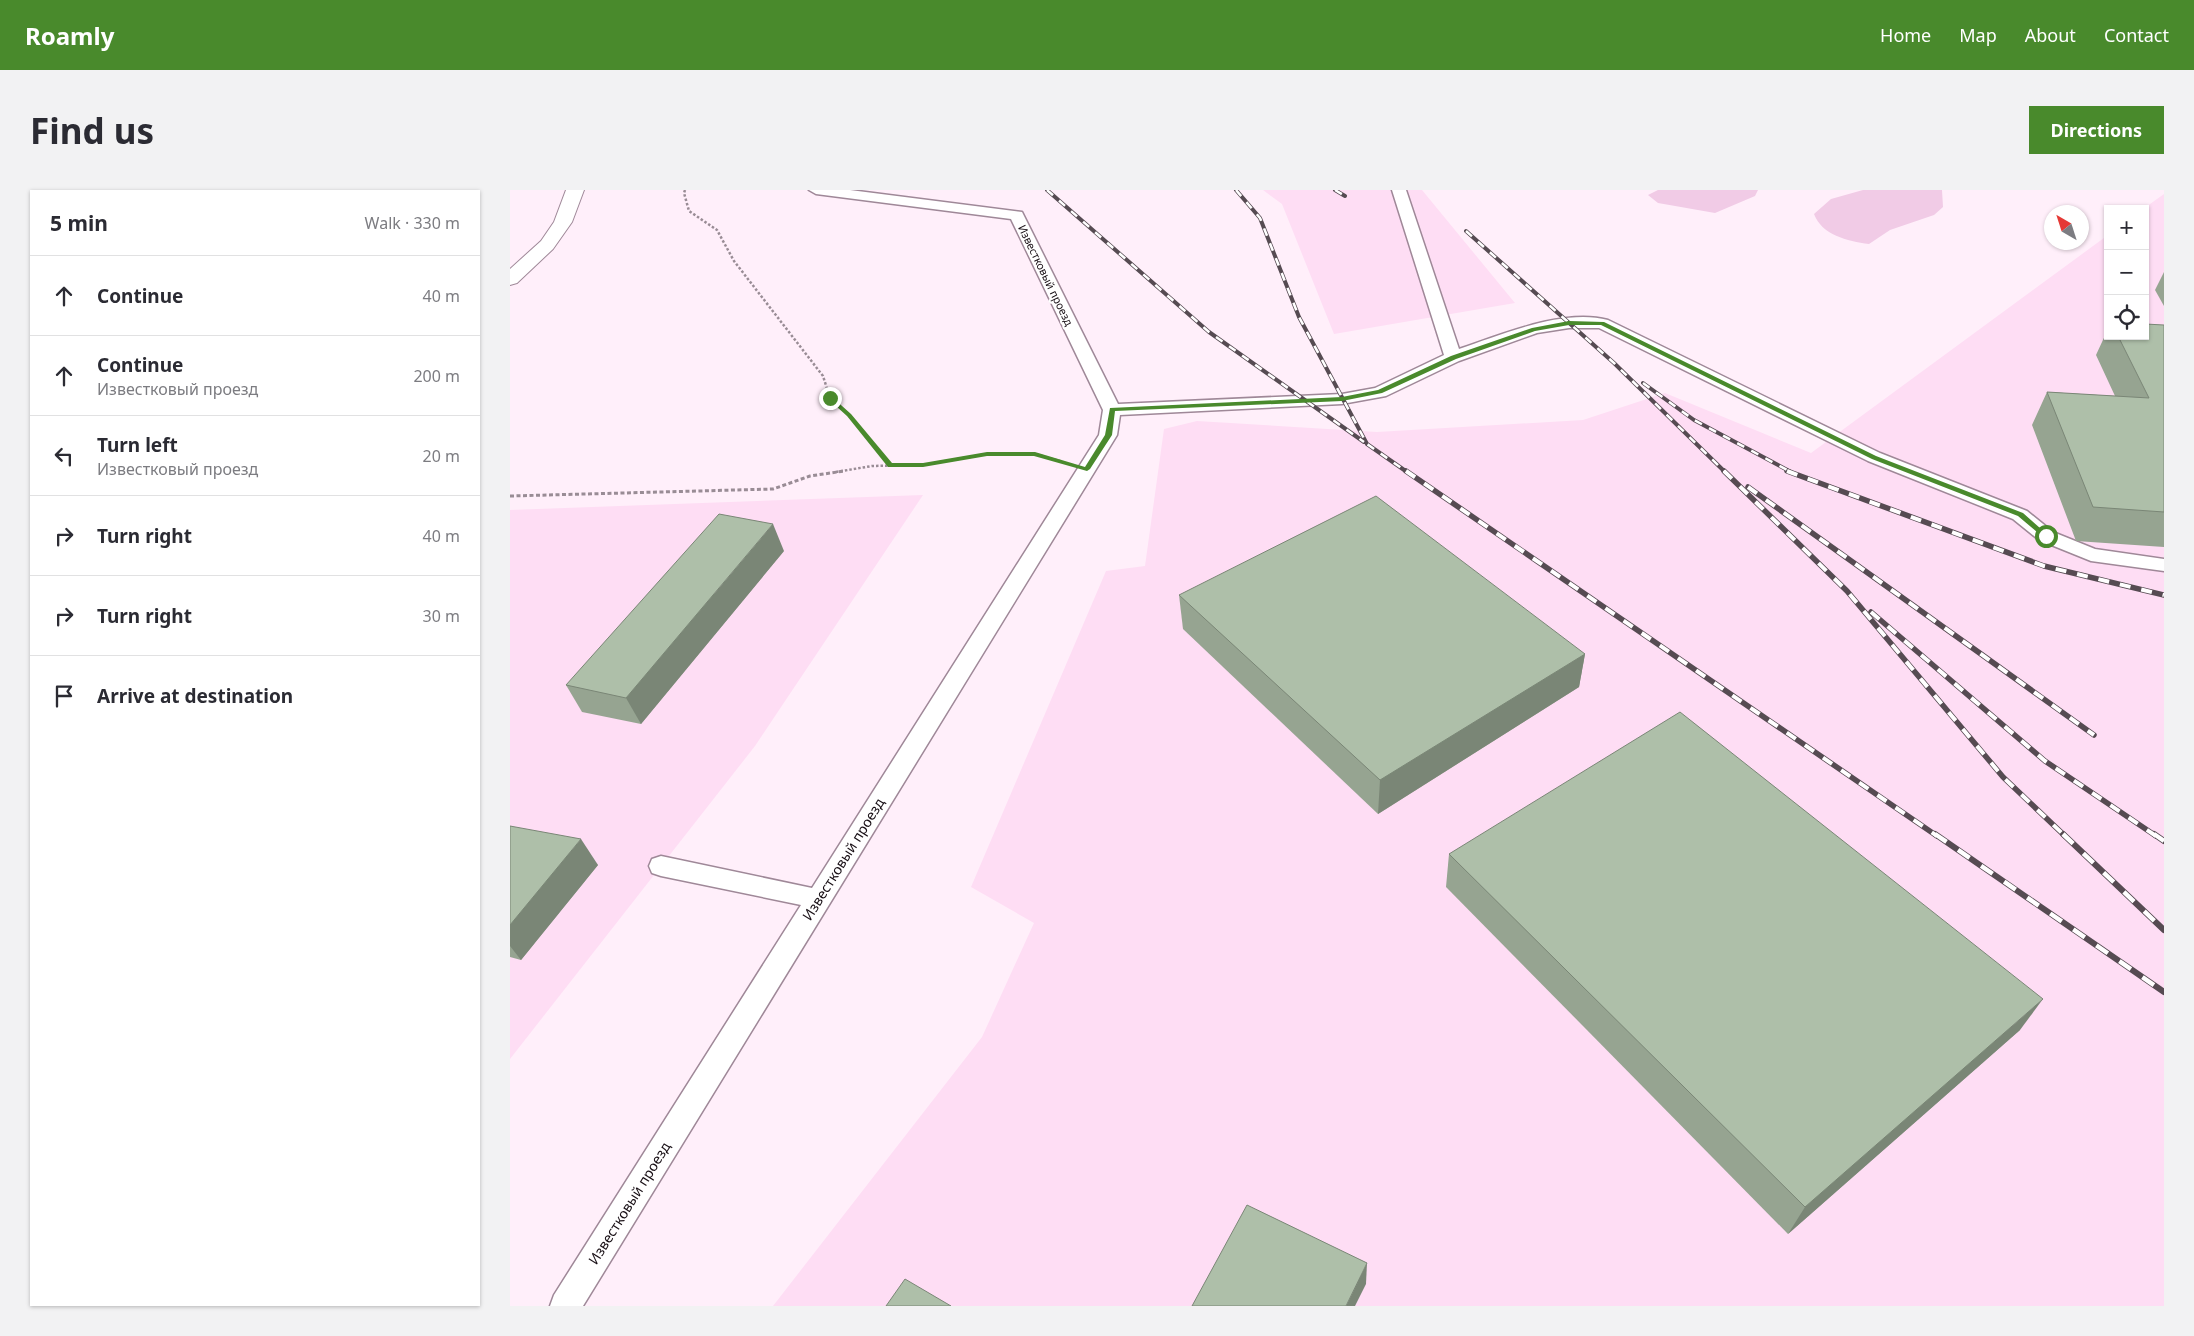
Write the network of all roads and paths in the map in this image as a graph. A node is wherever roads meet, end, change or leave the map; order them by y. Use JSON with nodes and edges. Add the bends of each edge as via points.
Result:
{"nodes":[{"id":1,"x":575,"y":190,"type":"edge"},
{"id":2,"x":685,"y":190,"type":"edge"},
{"id":3,"x":816,"y":190,"type":"edge"},
{"id":4,"x":1399,"y":190,"type":"edge"},
{"id":5,"x":510,"y":279,"type":"edge"},
{"id":6,"x":1454,"y":357,"type":"junction"},
{"id":7,"x":1112,"y":410,"type":"junction"},
{"id":8,"x":891,"y":465,"type":"junction"},
{"id":9,"x":1087,"y":469,"type":"junction"},
{"id":10,"x":510,"y":496,"type":"edge"},
{"id":11,"x":2164,"y":565,"type":"edge"},
{"id":12,"x":661,"y":866,"type":"dead end"},
{"id":13,"x":818,"y":899,"type":"junction"},
{"id":14,"x":566,"y":1306,"type":"edge"}],
"edges":[{"from":1,"to":5,"type":"street","via":[[563,222],[548,245]]},
{"from":2,"to":8,"type":"path","via":[[689,211],[717,230],[740,269],[824,376],[830,398],[849,415]]},
{"from":3,"to":7,"type":"lane","name":"Известковый проезд","via":[[1016,214]]},
{"from":4,"to":6,"type":"lane"},
{"from":6,"to":7,"type":"lane","via":[[1380,392],[1342,399]]},
{"from":6,"to":11,"type":"lane","via":[[1534,330],[1569,323],[1602,323],[1874,457],[2020,515],[2046,536],[2091,555]]},
{"from":7,"to":9,"type":"lane","name":"Известковый проезд","via":[[1108,435]]},
{"from":8,"to":9,"type":"path","via":[[923,465],[987,454],[1035,454]]},
{"from":8,"to":10,"type":"path","via":[[810,476],[773,489]]},
{"from":9,"to":13,"type":"lane","name":"Известковый проезд"},
{"from":12,"to":13,"type":"lane"},
{"from":13,"to":14,"type":"lane","name":"Известковый проезд"}]}
